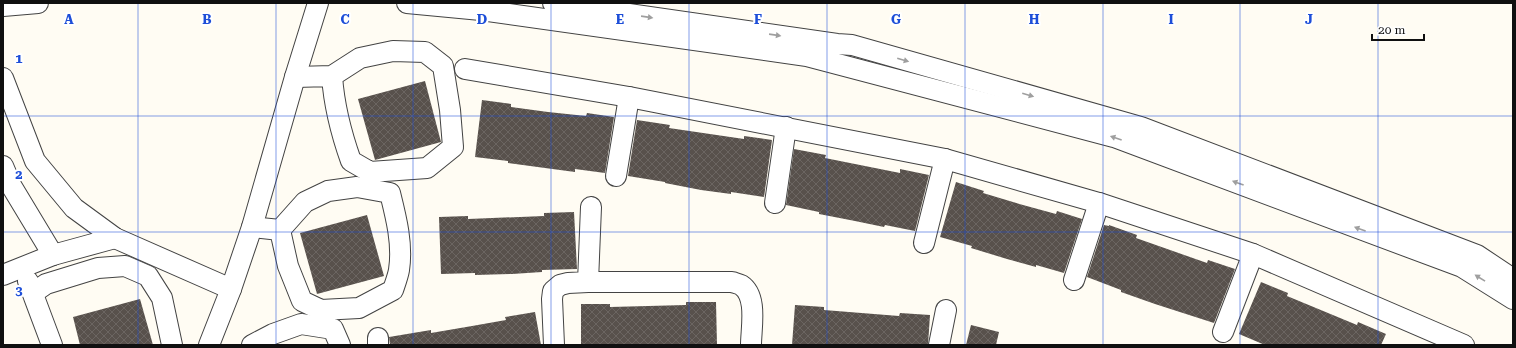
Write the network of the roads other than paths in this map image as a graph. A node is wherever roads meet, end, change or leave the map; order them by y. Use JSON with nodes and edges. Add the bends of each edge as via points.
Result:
{"nodes":[{"id":1,"x":38,"y":3,"type":"edge"},
{"id":2,"x":318,"y":3,"type":"edge"},
{"id":3,"x":407,"y":3,"type":"edge"},
{"id":4,"x":561,"y":4,"type":"edge"},
{"id":5,"x":3,"y":6,"type":"edge"},
{"id":6,"x":465,"y":70,"type":"dead end"},
{"id":7,"x":295,"y":76,"type":"junction"},
{"id":8,"x":332,"y":76,"type":"junction"},
{"id":9,"x":3,"y":78,"type":"edge"},
{"id":10,"x":629,"y":97,"type":"junction"},
{"id":11,"x":786,"y":127,"type":"junction"},
{"id":12,"x":945,"y":158,"type":"junction"},
{"id":13,"x":3,"y":166,"type":"edge"},
{"id":14,"x":616,"y":176,"type":"dead end"},
{"id":15,"x":775,"y":203,"type":"dead end"},
{"id":16,"x":1099,"y":203,"type":"junction"},
{"id":17,"x":591,"y":207,"type":"dead end"},
{"id":18,"x":252,"y":227,"type":"junction"},
{"id":19,"x":280,"y":230,"type":"junction"},
{"id":20,"x":115,"y":238,"type":"junction"},
{"id":21,"x":924,"y":243,"type":"dead end"},
{"id":22,"x":1252,"y":254,"type":"junction"},
{"id":23,"x":53,"y":255,"type":"junction"},
{"id":24,"x":23,"y":267,"type":"junction"},
{"id":25,"x":3,"y":275,"type":"edge"},
{"id":26,"x":1513,"y":279,"type":"edge"},
{"id":27,"x":1074,"y":280,"type":"dead end"},
{"id":28,"x":588,"y":282,"type":"junction"},
{"id":29,"x":231,"y":289,"type":"junction"},
{"id":30,"x":33,"y":294,"type":"junction"},
{"id":31,"x":1513,"y":298,"type":"edge"},
{"id":32,"x":946,"y":310,"type":"dead end"},
{"id":33,"x":1223,"y":332,"type":"dead end"},
{"id":34,"x":52,"y":345,"type":"edge"},
{"id":35,"x":172,"y":345,"type":"edge"},
{"id":36,"x":209,"y":345,"type":"edge"},
{"id":37,"x":252,"y":345,"type":"edge"},
{"id":38,"x":340,"y":345,"type":"edge"},
{"id":39,"x":554,"y":345,"type":"edge"},
{"id":40,"x":751,"y":345,"type":"edge"},
{"id":41,"x":939,"y":345,"type":"edge"},
{"id":42,"x":1464,"y":345,"type":"edge"}],
"edges":[{"from":1,"to":5,"type":"street"},
{"from":2,"to":7,"type":"street"},
{"from":31,"to":3,"type":"street","one_way":true,"via":[[1462,267],[1114,137],[807,56],[481,10]]},
{"from":4,"to":26,"type":"street","one_way":true,"via":[[852,45],[1126,123],[1477,255]]},
{"from":6,"to":10,"type":"street"},
{"from":7,"to":8,"type":"street"},
{"from":7,"to":18,"type":"street"},
{"from":8,"to":8,"type":"street","via":[[360,58],[393,51],[425,52],[443,66],[453,147],[428,168],[370,172],[351,161],[334,100]]},
{"from":9,"to":20,"type":"street","via":[[35,161],[74,208]]},
{"from":10,"to":11,"type":"street"},
{"from":10,"to":14,"type":"street"},
{"from":11,"to":12,"type":"street"},
{"from":11,"to":15,"type":"street"},
{"from":12,"to":16,"type":"street"},
{"from":12,"to":21,"type":"street"},
{"from":13,"to":23,"type":"street","via":[[12,187]]},
{"from":16,"to":22,"type":"street"},
{"from":16,"to":27,"type":"street"},
{"from":17,"to":28,"type":"street"},
{"from":18,"to":19,"type":"street"},
{"from":18,"to":29,"type":"street"},
{"from":19,"to":19,"type":"street","via":[[288,266],[302,301],[321,310],[359,308],[393,290],[399,270],[400,244],[390,193],[357,187],[328,191],[305,202]]},
{"from":20,"to":23,"type":"street"},
{"from":20,"to":29,"type":"street"},
{"from":22,"to":33,"type":"street"},
{"from":22,"to":42,"type":"street"},
{"from":23,"to":24,"type":"street"},
{"from":24,"to":25,"type":"street"},
{"from":24,"to":30,"type":"street"},
{"from":28,"to":39,"type":"street","via":[[560,285],[553,291]]},
{"from":28,"to":40,"type":"street","via":[[732,282],[741,285],[748,292],[752,302]]},
{"from":29,"to":36,"type":"street"},
{"from":30,"to":34,"type":"street"},
{"from":30,"to":35,"type":"street","via":[[46,284],[98,268],[125,266],[148,276],[162,298]]},
{"from":32,"to":41,"type":"street"},
{"from":37,"to":38,"type":"street","via":[[300,324],[333,329]]}]}
